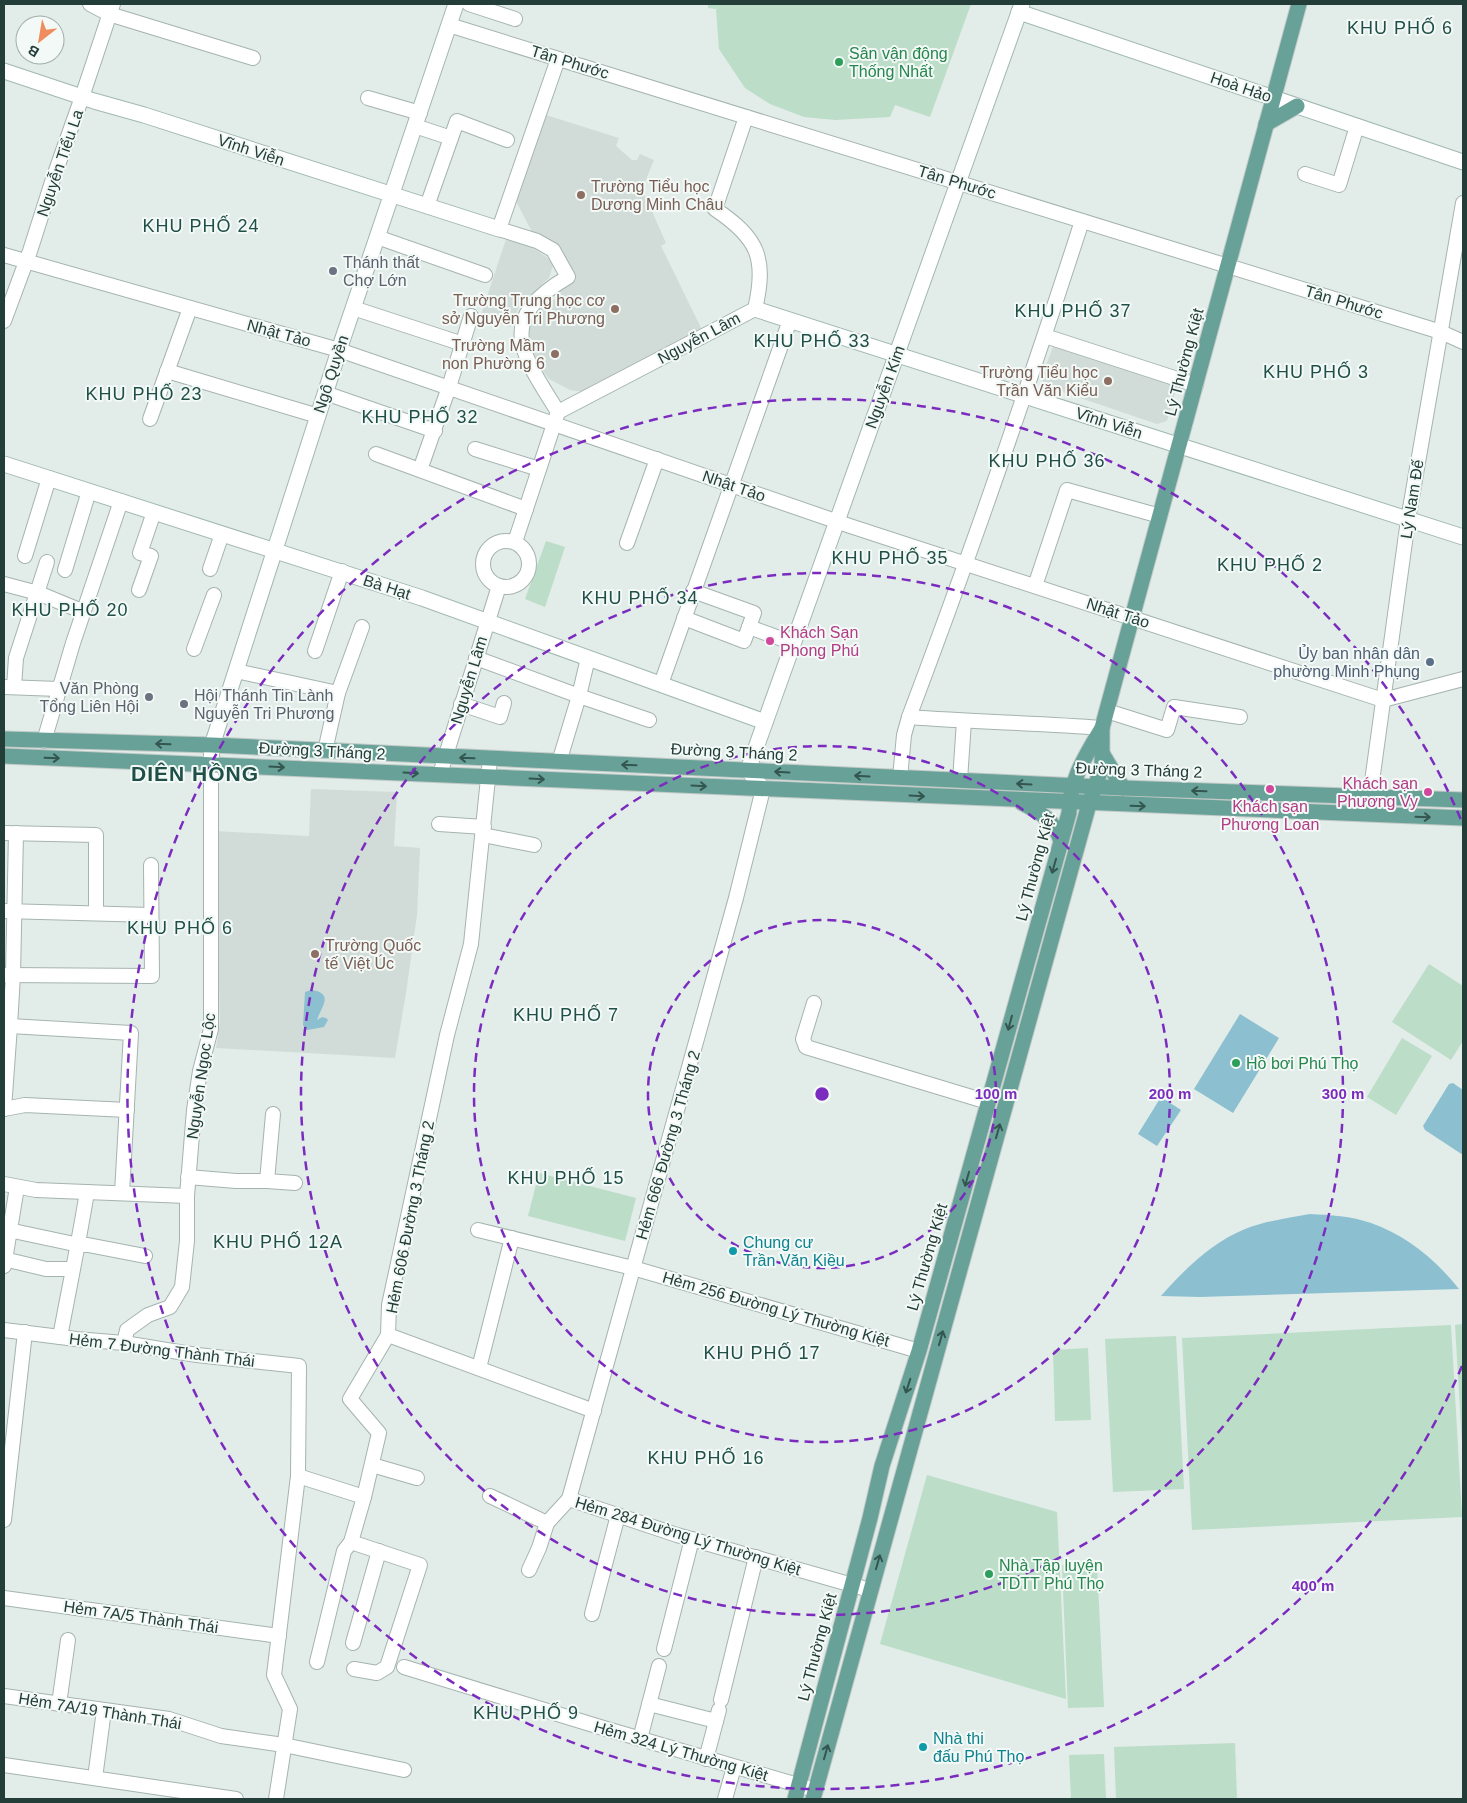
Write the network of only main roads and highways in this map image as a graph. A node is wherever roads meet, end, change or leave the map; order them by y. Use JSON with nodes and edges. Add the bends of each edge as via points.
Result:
{"nodes":[{"id":1,"x":1299,"y":4,"type":"edge"},
{"id":2,"x":1297,"y":106,"type":"road end"},
{"id":3,"x":1266,"y":124,"type":"junction"},
{"id":4,"x":1102,"y":728,"type":"junction"},
{"id":5,"x":4,"y":739,"type":"edge"},
{"id":6,"x":1103,"y":755,"type":"junction"},
{"id":7,"x":4,"y":756,"type":"edge"},
{"id":8,"x":1073,"y":785,"type":"junction"},
{"id":9,"x":1094,"y":786,"type":"junction"},
{"id":10,"x":1123,"y":788,"type":"junction"},
{"id":11,"x":1463,"y":800,"type":"edge"},
{"id":12,"x":1018,"y":801,"type":"junction"},
{"id":13,"x":1069,"y":804,"type":"junction"},
{"id":14,"x":1089,"y":804,"type":"junction"},
{"id":15,"x":1115,"y":805,"type":"junction"},
{"id":16,"x":1463,"y":818,"type":"edge"},
{"id":17,"x":1082,"y":829,"type":"junction"},
{"id":18,"x":1061,"y":841,"type":"junction"},
{"id":19,"x":797,"y":1793,"type":"edge"},
{"id":20,"x":814,"y":1795,"type":"edge"}],
"edges":[{"from":1,"to":3,"type":"main road","name":"Lý Thường Kiệt"},
{"from":2,"to":3,"type":"main road"},
{"from":3,"to":4,"type":"main road","name":"Lý Thường Kiệt"},
{"from":4,"to":6,"type":"main road","name":"Lý Thường Kiệt"},
{"from":4,"to":8,"type":"main road","name":"Lý Thường Kiệt","via":[[1081,763]]},
{"from":8,"to":5,"type":"main road","name":"Đường 3 Tháng 2","one_way":true},
{"from":6,"to":9,"type":"main road","name":"Lý Thường Kiệt"},
{"from":6,"to":10,"type":"main road"},
{"from":7,"to":12,"type":"main road","name":"Đường 3 Tháng 2","one_way":true},
{"from":8,"to":9,"type":"main road","name":"Đường 3 Tháng 2"},
{"from":8,"to":13,"type":"main road","name":"Lý Thường Kiệt"},
{"from":9,"to":10,"type":"main road","name":"Đường 3 Tháng 2"},
{"from":9,"to":14,"type":"main road","name":"Lý Thường Kiệt"},
{"from":11,"to":10,"type":"main road","name":"Đường 3 Tháng 2","one_way":true},
{"from":12,"to":13,"type":"main road"},
{"from":12,"to":18,"type":"main road","via":[[1048,817]]},
{"from":13,"to":14,"type":"main road"},
{"from":13,"to":18,"type":"main road","name":"Lý Thường Kiệt"},
{"from":14,"to":15,"type":"main road"},
{"from":14,"to":17,"type":"main road","name":"Lý Thường Kiệt"},
{"from":15,"to":16,"type":"main road","one_way":true},
{"from":15,"to":17,"type":"main road","via":[[1094,817]]},
{"from":20,"to":17,"type":"main road","name":"Lý Thường Kiệt","one_way":true},
{"from":18,"to":19,"type":"main road","name":"Lý Thường Kiệt","one_way":true,"via":[[919,1350],[882,1466]]}]}
